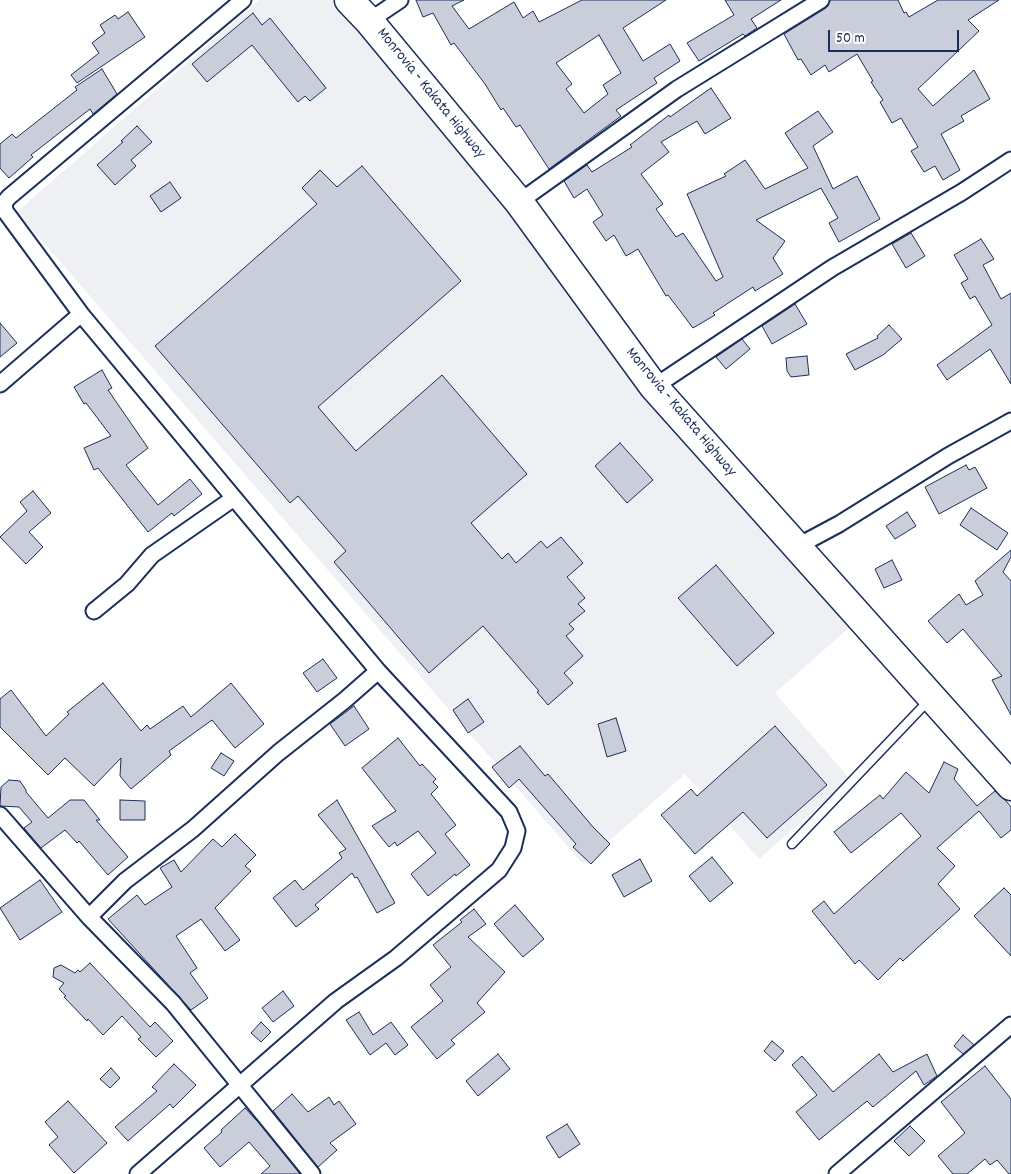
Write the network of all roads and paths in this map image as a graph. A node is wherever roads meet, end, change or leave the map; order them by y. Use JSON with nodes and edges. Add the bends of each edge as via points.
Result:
{"nodes":[{"id":1,"x":243,"y":0,"type":"edge"},
{"id":2,"x":349,"y":0,"type":"edge"},
{"id":3,"x":400,"y":0,"type":"edge"},
{"id":4,"x":821,"y":0,"type":"edge"},
{"id":5,"x":369,"y":20,"type":"junction"},
{"id":6,"x":1011,"y":160,"type":"edge"},
{"id":7,"x":519,"y":202,"type":"junction"},
{"id":8,"x":81,"y":314,"type":"junction"},
{"id":9,"x":0,"y":384,"type":"edge"},
{"id":10,"x":654,"y":387,"type":"junction"},
{"id":11,"x":1009,"y":424,"type":"edge"},
{"id":12,"x":234,"y":498,"type":"junction"},
{"id":13,"x":796,"y":547,"type":"junction"},
{"id":14,"x":94,"y":611,"type":"dead end"},
{"id":15,"x":378,"y":671,"type":"junction"},
{"id":16,"x":932,"y":697,"type":"junction"},
{"id":17,"x":1011,"y":786,"type":"edge"},
{"id":18,"x":0,"y":815,"type":"edge"},
{"id":19,"x":792,"y":844,"type":"dead end"},
{"id":20,"x":89,"y":917,"type":"junction"},
{"id":21,"x":1011,"y":1025,"type":"edge"},
{"id":22,"x":240,"y":1086,"type":"junction"},
{"id":23,"x":138,"y":1174,"type":"edge"},
{"id":24,"x":312,"y":1174,"type":"edge"},
{"id":25,"x":838,"y":1174,"type":"edge"}],
"edges":[{"from":1,"to":8,"type":"street","via":[[4,203],[5,211]]},
{"from":2,"to":5,"type":"highway","name":"Monrovia - Kakata Highway"},
{"from":3,"to":5,"type":"street"},
{"from":4,"to":7,"type":"street","via":[[677,89]]},
{"from":5,"to":7,"type":"highway","name":"Monrovia - Kakata Highway"},
{"from":6,"to":10,"type":"street","via":[[832,268]]},
{"from":7,"to":10,"type":"highway","name":"Monrovia - Kakata Highway"},
{"from":8,"to":9,"type":"street"},
{"from":8,"to":12,"type":"street"},
{"from":10,"to":13,"type":"highway","name":"Monrovia - Kakata Highway"},
{"from":11,"to":13,"type":"street","via":[[948,456]]},
{"from":12,"to":14,"type":"street","via":[[152,555],[127,584]]},
{"from":12,"to":15,"type":"street"},
{"from":13,"to":16,"type":"highway","name":"Monrovia - Kakata Highway"},
{"from":15,"to":20,"type":"street","via":[[278,753],[193,829],[125,881]]},
{"from":15,"to":22,"type":"street","via":[[509,812],[517,830],[513,848],[499,870],[396,958],[336,1001]]},
{"from":16,"to":17,"type":"highway","name":"Monrovia - Kakata Highway"},
{"from":16,"to":19,"type":"lane"},
{"from":18,"to":20,"type":"street"},
{"from":20,"to":22,"type":"street","via":[[173,1003]]},
{"from":21,"to":25,"type":"street"},
{"from":22,"to":23,"type":"street"},
{"from":22,"to":24,"type":"street"}]}
